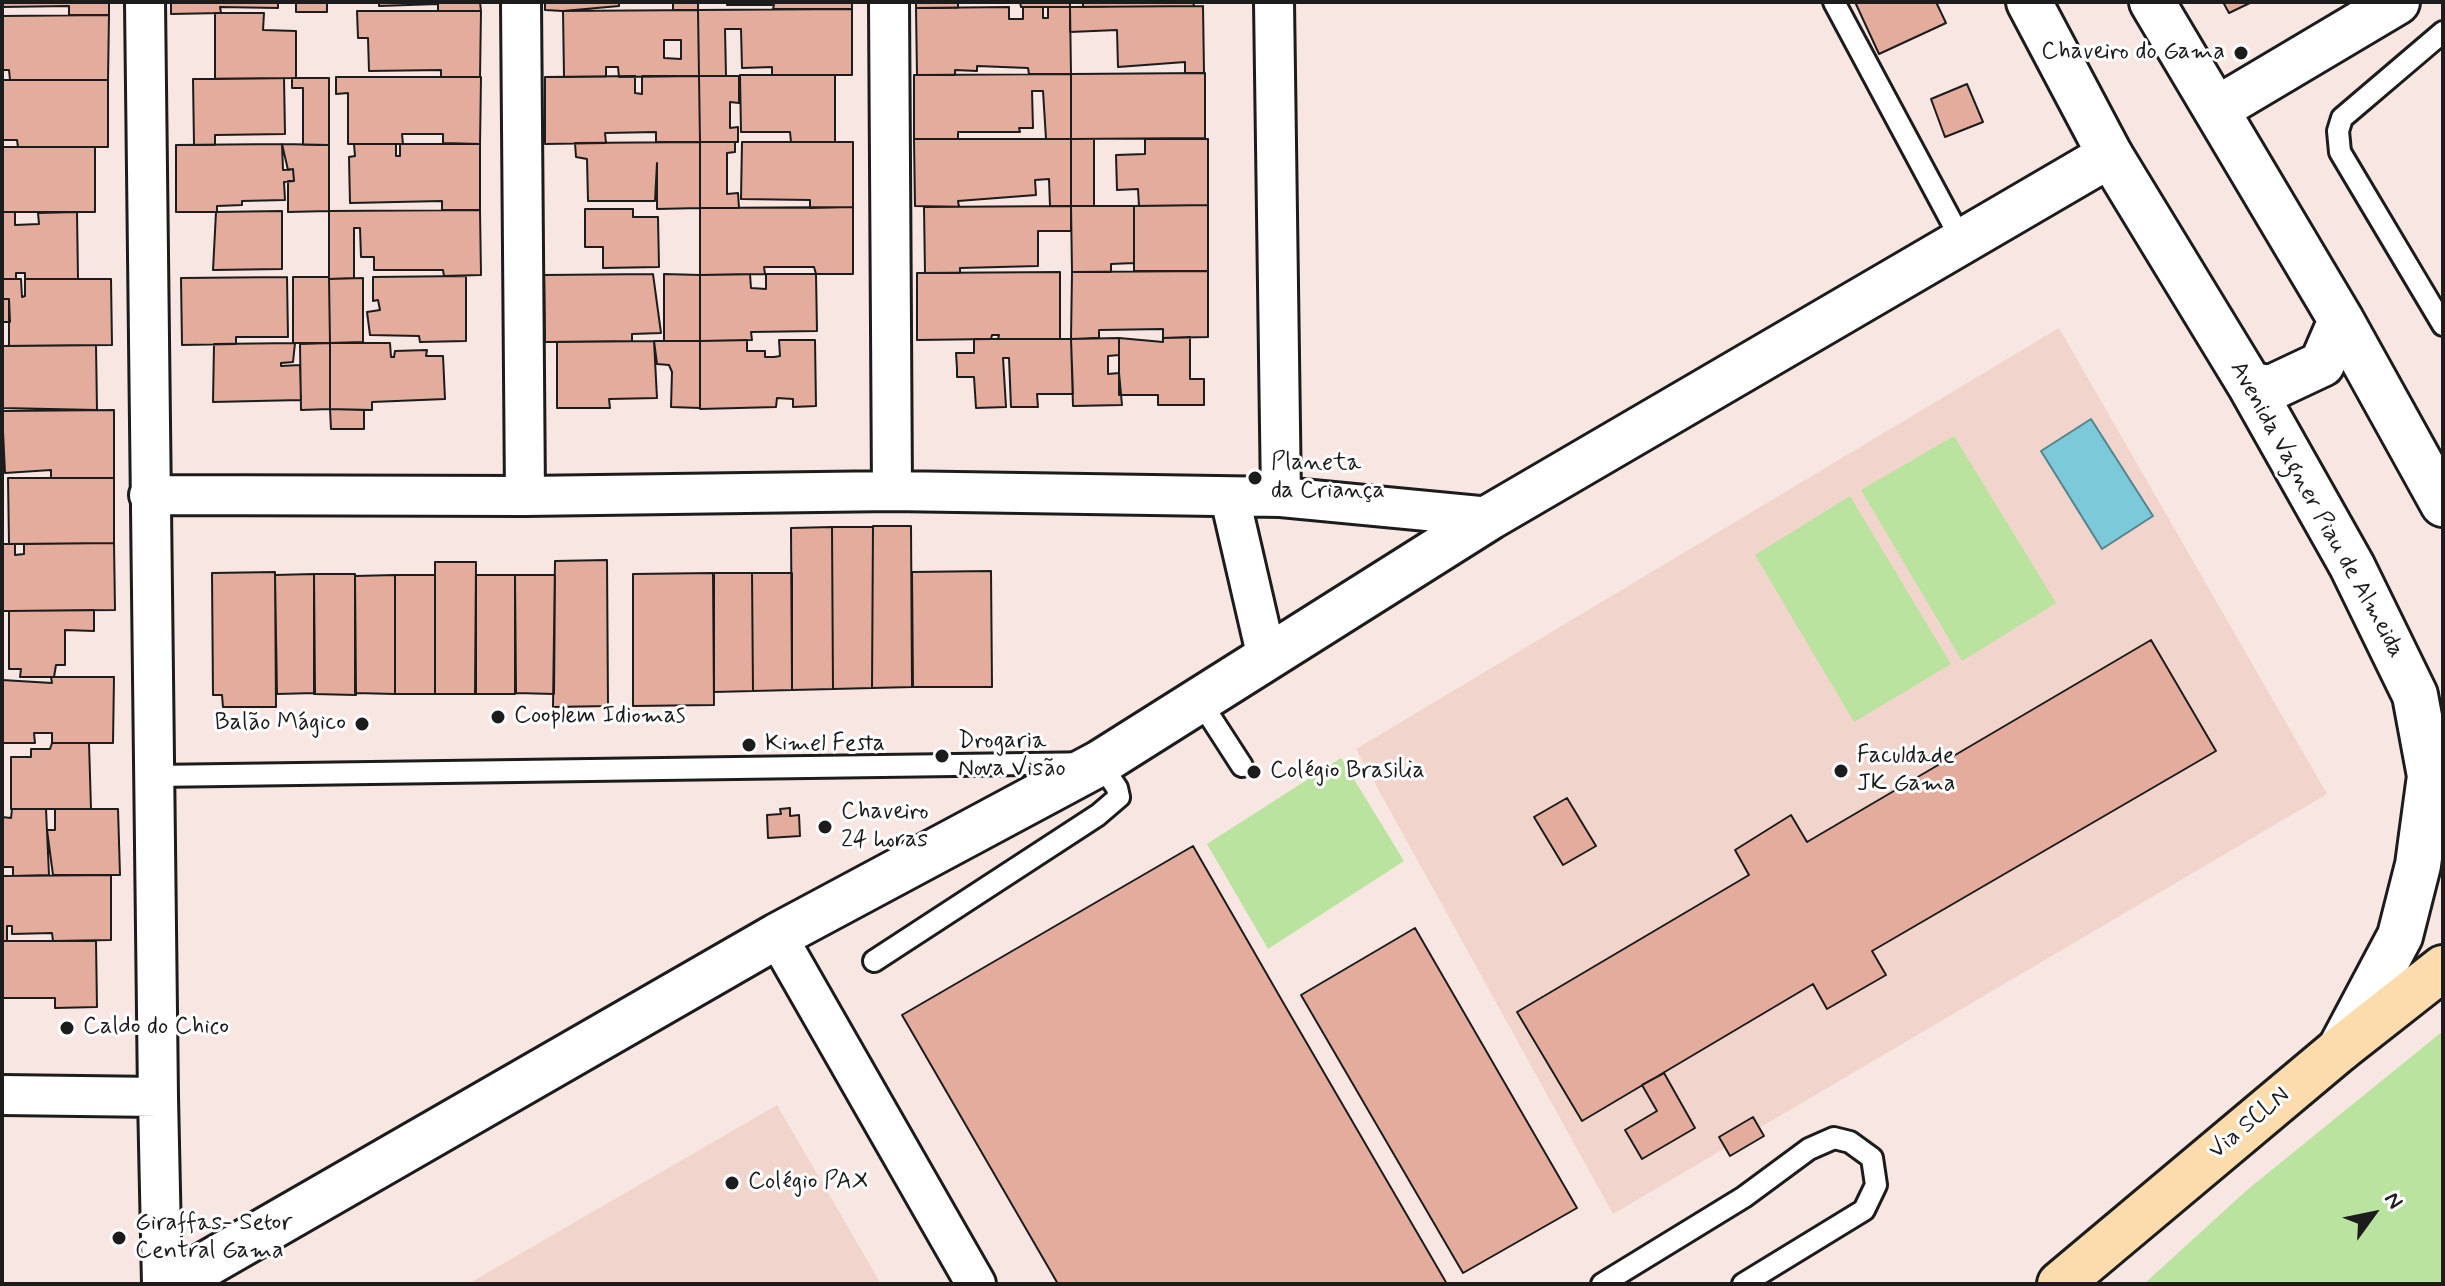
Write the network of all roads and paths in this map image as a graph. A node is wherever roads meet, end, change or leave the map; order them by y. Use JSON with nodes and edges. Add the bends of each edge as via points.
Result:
{"nodes":[{"id":1,"x":145,"y":2,"type":"edge"},
{"id":2,"x":521,"y":2,"type":"edge"},
{"id":3,"x":889,"y":2,"type":"edge"},
{"id":4,"x":1274,"y":2,"type":"edge"},
{"id":5,"x":1834,"y":2,"type":"edge"},
{"id":6,"x":2029,"y":2,"type":"edge"},
{"id":7,"x":2152,"y":2,"type":"edge"},
{"id":8,"x":2397,"y":2,"type":"edge"},
{"id":9,"x":2443,"y":32,"type":"edge"},
{"id":10,"x":2217,"y":109,"type":"junction"},
{"id":11,"x":2110,"y":155,"type":"junction"},
{"id":12,"x":1962,"y":241,"type":"junction"},
{"id":13,"x":2341,"y":320,"type":"junction"},
{"id":14,"x":2443,"y":325,"type":"edge"},
{"id":15,"x":2250,"y":385,"type":"junction"},
{"id":16,"x":892,"y":491,"type":"junction"},
{"id":17,"x":149,"y":495,"type":"junction"},
{"id":18,"x":525,"y":496,"type":"junction"},
{"id":19,"x":1281,"y":497,"type":"junction"},
{"id":20,"x":1230,"y":498,"type":"junction"},
{"id":21,"x":2443,"y":504,"type":"edge"},
{"id":22,"x":1490,"y":517,"type":"junction"},
{"id":23,"x":1267,"y":658,"type":"junction"},
{"id":24,"x":1200,"y":701,"type":"junction"},
{"id":25,"x":1100,"y":763,"type":"junction"},
{"id":26,"x":1242,"y":766,"type":"dead end"},
{"id":27,"x":153,"y":776,"type":"junction"},
{"id":28,"x":777,"y":936,"type":"junction"},
{"id":29,"x":874,"y":961,"type":"dead end"},
{"id":30,"x":2443,"y":968,"type":"edge"},
{"id":31,"x":2340,"y":1049,"type":"junction"},
{"id":32,"x":2,"y":1095,"type":"edge"},
{"id":33,"x":158,"y":1097,"type":"junction"},
{"id":34,"x":162,"y":1284,"type":"edge"},
{"id":35,"x":172,"y":1284,"type":"edge"},
{"id":36,"x":976,"y":1284,"type":"edge"},
{"id":37,"x":1602,"y":1284,"type":"edge"},
{"id":38,"x":1743,"y":1284,"type":"edge"},
{"id":39,"x":2060,"y":1284,"type":"edge"}],
"edges":[{"from":1,"to":17,"type":"street"},
{"from":2,"to":18,"type":"street"},
{"from":3,"to":16,"type":"street"},
{"from":4,"to":19,"type":"street"},
{"from":5,"to":12,"type":"lane"},
{"from":6,"to":11,"type":"street","name":"Avenida Vagner Piau de Almeida"},
{"from":7,"to":10,"type":"street"},
{"from":8,"to":10,"type":"street"},
{"from":9,"to":14,"type":"lane","via":[[2342,118],[2338,131],[2340,152]]},
{"from":10,"to":13,"type":"street"},
{"from":11,"to":12,"type":"street"},
{"from":11,"to":15,"type":"street","name":"Avenida Vagner Piau de Almeida"},
{"from":12,"to":22,"type":"street"},
{"from":13,"to":15,"type":"street","via":[[2322,364],[2271,388]]},
{"from":13,"to":21,"type":"street"},
{"from":15,"to":31,"type":"street","name":"Avenida Vagner Piau de Almeida","via":[[2352,566],[2415,695],[2430,776],[2418,865],[2400,936]]},
{"from":16,"to":18,"type":"street"},
{"from":16,"to":20,"type":"street"},
{"from":17,"to":18,"type":"street"},
{"from":17,"to":27,"type":"street"},
{"from":19,"to":20,"type":"street"},
{"from":19,"to":22,"type":"street"},
{"from":20,"to":23,"type":"street"},
{"from":22,"to":23,"type":"street"},
{"from":23,"to":24,"type":"street"},
{"from":24,"to":25,"type":"street"},
{"from":24,"to":26,"type":"lane"},
{"from":25,"to":27,"type":"lane"},
{"from":25,"to":28,"type":"street"},
{"from":25,"to":29,"type":"lane","via":[[1119,797]]},
{"from":27,"to":33,"type":"street"},
{"from":28,"to":35,"type":"street"},
{"from":28,"to":36,"type":"street"},
{"from":30,"to":31,"type":"main road","name":"Via SCLN"},
{"from":31,"to":39,"type":"main road","name":"Via SCLN"},
{"from":32,"to":33,"type":"street"},
{"from":33,"to":34,"type":"street"},
{"from":37,"to":38,"type":"lane","via":[[1744,1197],[1809,1149],[1834,1138],[1872,1158],[1876,1185],[1864,1210]]}]}
